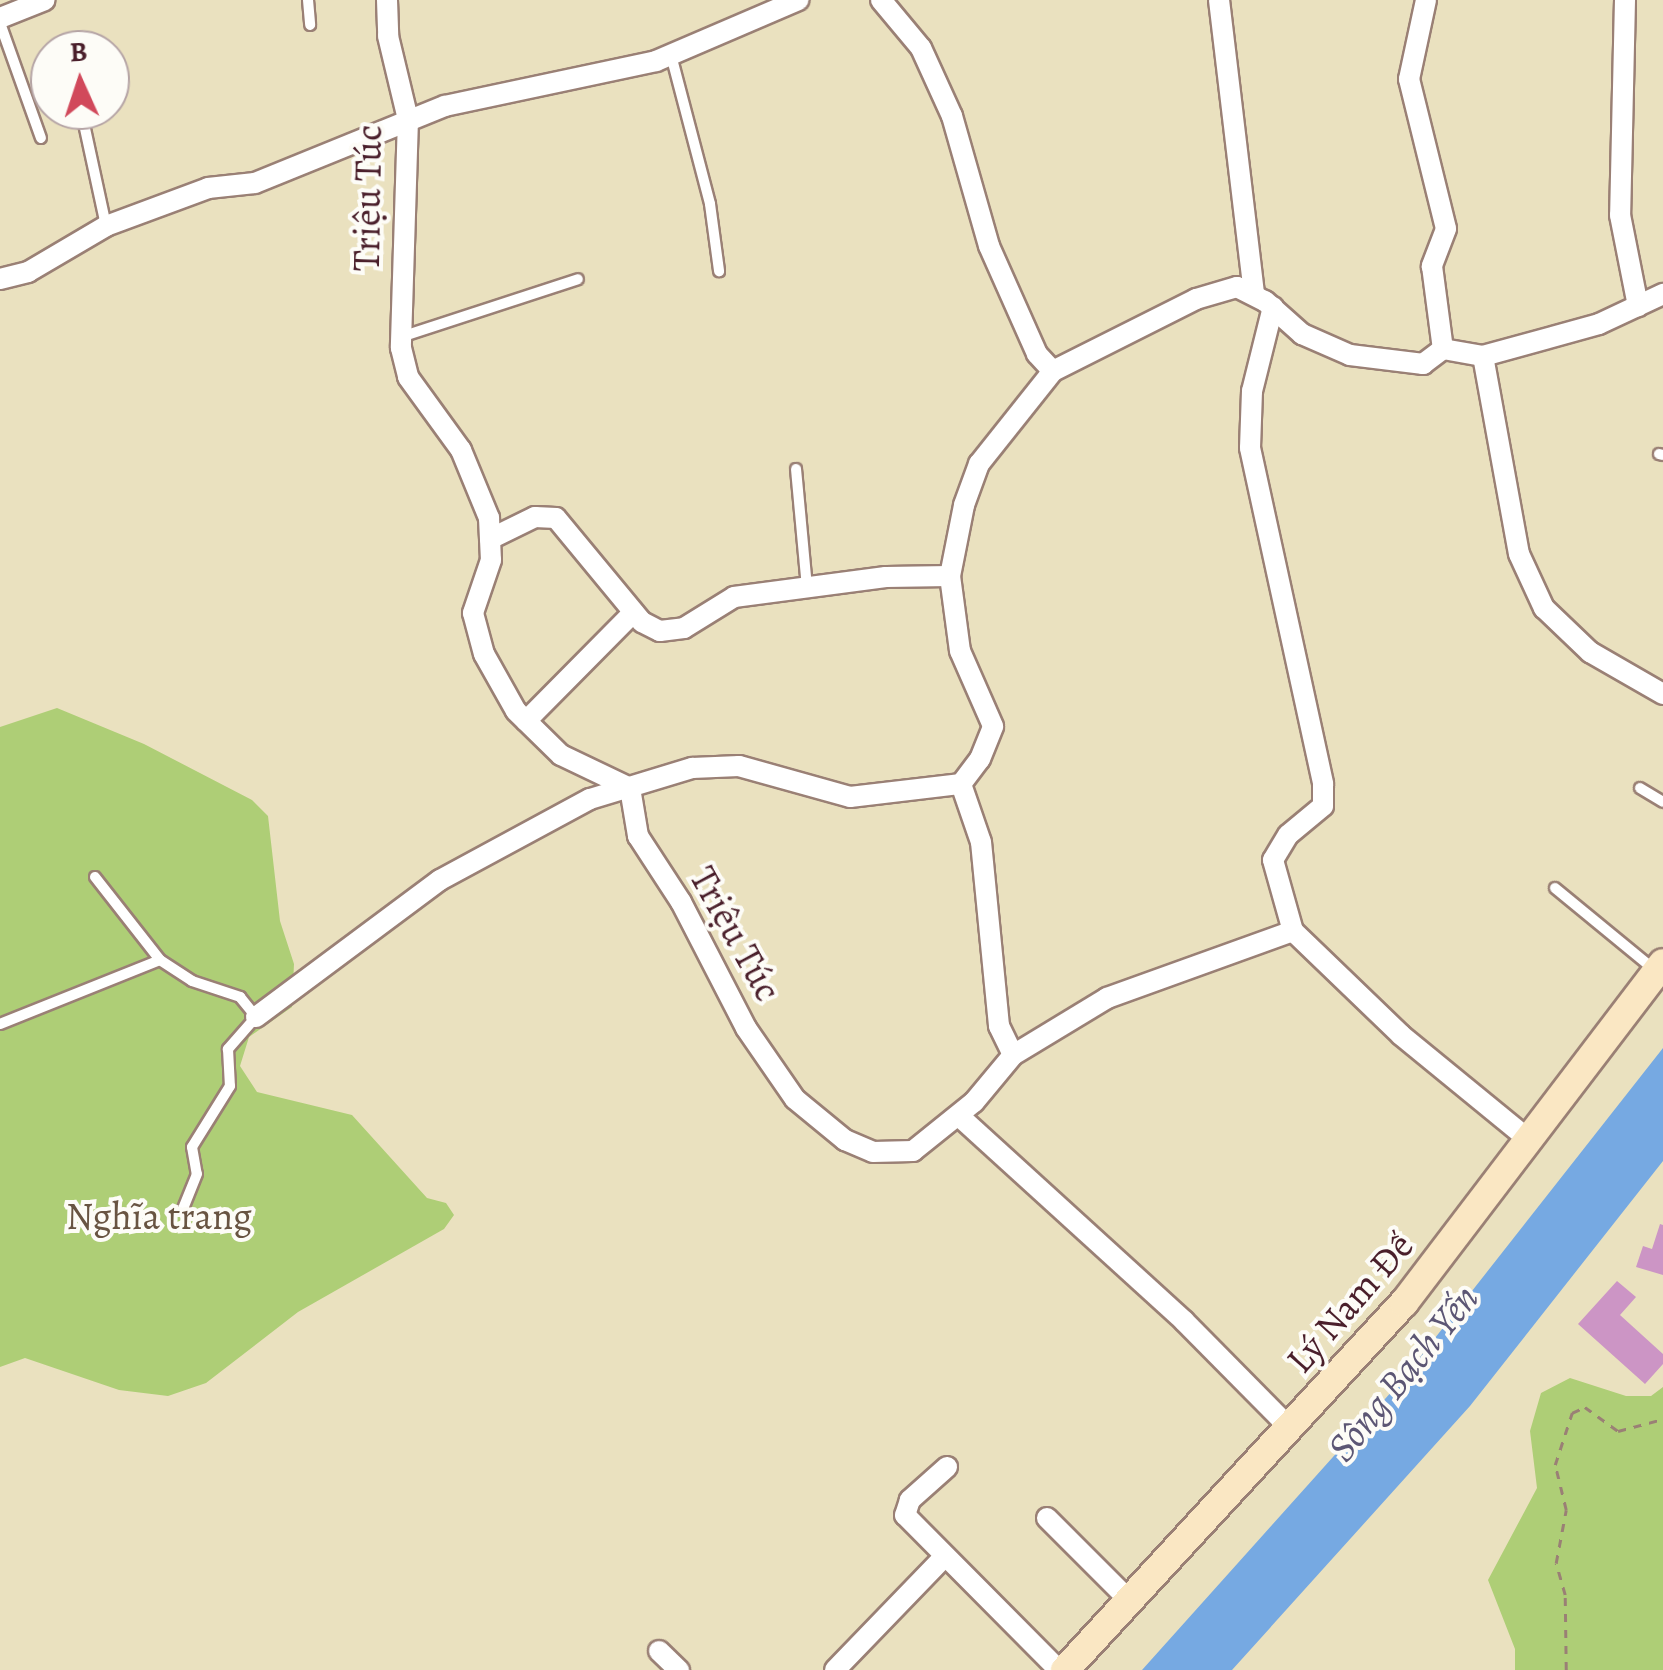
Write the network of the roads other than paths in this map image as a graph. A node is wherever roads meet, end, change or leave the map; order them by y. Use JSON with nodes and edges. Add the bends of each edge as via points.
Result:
{"nodes":[{"id":1,"x":44,"y":0,"type":"edge"},
{"id":2,"x":308,"y":0,"type":"edge"},
{"id":3,"x":387,"y":0,"type":"edge"},
{"id":4,"x":798,"y":0,"type":"edge"},
{"id":5,"x":881,"y":0,"type":"edge"},
{"id":6,"x":1219,"y":0,"type":"edge"},
{"id":7,"x":1426,"y":0,"type":"edge"},
{"id":8,"x":1626,"y":0,"type":"edge"},
{"id":9,"x":0,"y":21,"type":"edge"},
{"id":10,"x":310,"y":25,"type":"dead end"},
{"id":11,"x":671,"y":55,"type":"junction"},
{"id":12,"x":408,"y":119,"type":"junction"},
{"id":13,"x":85,"y":130,"type":"edge"},
{"id":14,"x":41,"y":138,"type":"dead end"},
{"id":15,"x":106,"y":226,"type":"junction"},
{"id":16,"x":719,"y":271,"type":"dead end"},
{"id":17,"x":0,"y":280,"type":"edge"},
{"id":18,"x":578,"y":280,"type":"dead end"},
{"id":19,"x":1254,"y":292,"type":"junction"},
{"id":20,"x":1663,"y":294,"type":"edge"},
{"id":21,"x":1638,"y":306,"type":"junction"},
{"id":22,"x":1273,"y":307,"type":"junction"},
{"id":23,"x":400,"y":337,"type":"junction"},
{"id":24,"x":1442,"y":349,"type":"junction"},
{"id":25,"x":1483,"y":356,"type":"junction"},
{"id":26,"x":1053,"y":371,"type":"junction"},
{"id":27,"x":796,"y":468,"type":"dead end"},
{"id":28,"x":490,"y":539,"type":"junction"},
{"id":29,"x":950,"y":576,"type":"junction"},
{"id":30,"x":807,"y":588,"type":"junction"},
{"id":31,"x":634,"y":612,"type":"junction"},
{"id":32,"x":1663,"y":694,"type":"edge"},
{"id":33,"x":526,"y":720,"type":"junction"},
{"id":34,"x":960,"y":784,"type":"junction"},
{"id":35,"x":630,"y":788,"type":"junction"},
{"id":36,"x":1640,"y":788,"type":"dead end"},
{"id":37,"x":1663,"y":802,"type":"edge"},
{"id":38,"x":95,"y":876,"type":"dead end"},
{"id":39,"x":1555,"y":888,"type":"dead end"},
{"id":40,"x":1293,"y":930,"type":"junction"},
{"id":41,"x":160,"y":960,"type":"junction"},
{"id":42,"x":1660,"y":968,"type":"edge"},
{"id":43,"x":256,"y":1017,"type":"junction"},
{"id":44,"x":0,"y":1024,"type":"edge"},
{"id":45,"x":1013,"y":1055,"type":"junction"},
{"id":46,"x":959,"y":1116,"type":"junction"},
{"id":47,"x":1528,"y":1138,"type":"junction"},
{"id":48,"x":183,"y":1208,"type":"dead end"},
{"id":49,"x":1290,"y":1428,"type":"junction"},
{"id":50,"x":947,"y":1467,"type":"dead end"},
{"id":51,"x":1047,"y":1518,"type":"dead end"},
{"id":52,"x":943,"y":1558,"type":"junction"},
{"id":53,"x":1130,"y":1600,"type":"junction"},
{"id":54,"x":659,"y":1650,"type":"dead end"},
{"id":55,"x":679,"y":1670,"type":"edge"},
{"id":56,"x":834,"y":1670,"type":"edge"},
{"id":57,"x":1062,"y":1670,"type":"edge"}],
"edges":[{"from":1,"to":9,"type":"street"},
{"from":2,"to":10,"type":"lane"},
{"from":3,"to":12,"type":"street","name":"Triệu Túc","via":[[388,36]]},
{"from":4,"to":11,"type":"street"},
{"from":5,"to":26,"type":"street","via":[[921,48],[952,116],[990,246],[1037,354]]},
{"from":6,"to":19,"type":"street"},
{"from":7,"to":24,"type":"street","via":[[1410,80],[1446,229],[1432,266]]},
{"from":8,"to":21,"type":"street","via":[[1620,215]]},
{"from":9,"to":14,"type":"lane"},
{"from":11,"to":12,"type":"street"},
{"from":11,"to":16,"type":"lane","via":[[710,204]]},
{"from":12,"to":15,"type":"street","via":[[255,183],[208,188]]},
{"from":12,"to":23,"type":"street","name":"Triệu Túc"},
{"from":13,"to":15,"type":"lane"},
{"from":15,"to":17,"type":"street","via":[[28,272]]},
{"from":18,"to":23,"type":"lane"},
{"from":19,"to":22,"type":"street"},
{"from":19,"to":26,"type":"street","via":[[1237,288],[1196,299]]},
{"from":20,"to":21,"type":"street"},
{"from":21,"to":25,"type":"street","via":[[1600,324]]},
{"from":22,"to":24,"type":"street","via":[[1302,334],[1350,354],[1423,364]]},
{"from":22,"to":40,"type":"street","via":[[1252,391],[1250,448],[1323,784],[1323,806],[1288,835],[1273,860]]},
{"from":23,"to":28,"type":"street","name":"Triệu Túc","via":[[408,377],[461,450],[489,518]]},
{"from":24,"to":25,"type":"street"},
{"from":25,"to":32,"type":"street","via":[[1515,539],[1544,608],[1590,652]]},
{"from":26,"to":29,"type":"street","via":[[979,464]]},
{"from":27,"to":30,"type":"lane"},
{"from":28,"to":31,"type":"street","via":[[536,517],[556,518]]},
{"from":28,"to":33,"type":"street","name":"Triệu Túc","via":[[473,613],[484,654]]},
{"from":29,"to":30,"type":"street"},
{"from":29,"to":34,"type":"street","via":[[960,651],[992,726]]},
{"from":30,"to":31,"type":"street","via":[[734,597],[684,628],[660,631]]},
{"from":31,"to":33,"type":"street"},
{"from":33,"to":35,"type":"street","name":"Triệu Túc","via":[[561,755]]},
{"from":34,"to":35,"type":"street","via":[[850,797],[738,766],[692,768]]},
{"from":34,"to":45,"type":"street","via":[[981,842],[999,1026]]},
{"from":35,"to":43,"type":"street","via":[[590,799],[440,880]]},
{"from":35,"to":46,"type":"street","name":"Triệu Túc","via":[[638,836],[681,902],[746,1028],[795,1100],[832,1132],[874,1152],[914,1151]]},
{"from":36,"to":37,"type":"lane"},
{"from":38,"to":41,"type":"lane"},
{"from":39,"to":42,"type":"lane"},
{"from":40,"to":45,"type":"street","name":"Triệu Túc","via":[[1107,998]]},
{"from":40,"to":47,"type":"street","via":[[1401,1035]]},
{"from":41,"to":43,"type":"lane","via":[[208,988],[232,992]]},
{"from":41,"to":44,"type":"lane"},
{"from":42,"to":47,"type":"street","name":"Lý Nam Đế"},
{"from":43,"to":48,"type":"lane","via":[[228,1049],[230,1086],[192,1146],[197,1174]]},
{"from":45,"to":46,"type":"street","name":"Triệu Túc"},
{"from":46,"to":49,"type":"street","via":[[1184,1321]]},
{"from":47,"to":49,"type":"street","name":"Lý Nam Đế","via":[[1404,1304]]},
{"from":49,"to":53,"type":"street","name":"Lý Nam Đế"},
{"from":50,"to":52,"type":"street","via":[[905,1508],[911,1526]]},
{"from":51,"to":53,"type":"street"},
{"from":52,"to":56,"type":"street"},
{"from":52,"to":57,"type":"street"},
{"from":53,"to":57,"type":"street","name":"Lý Nam Đế"},
{"from":54,"to":55,"type":"street"}]}
